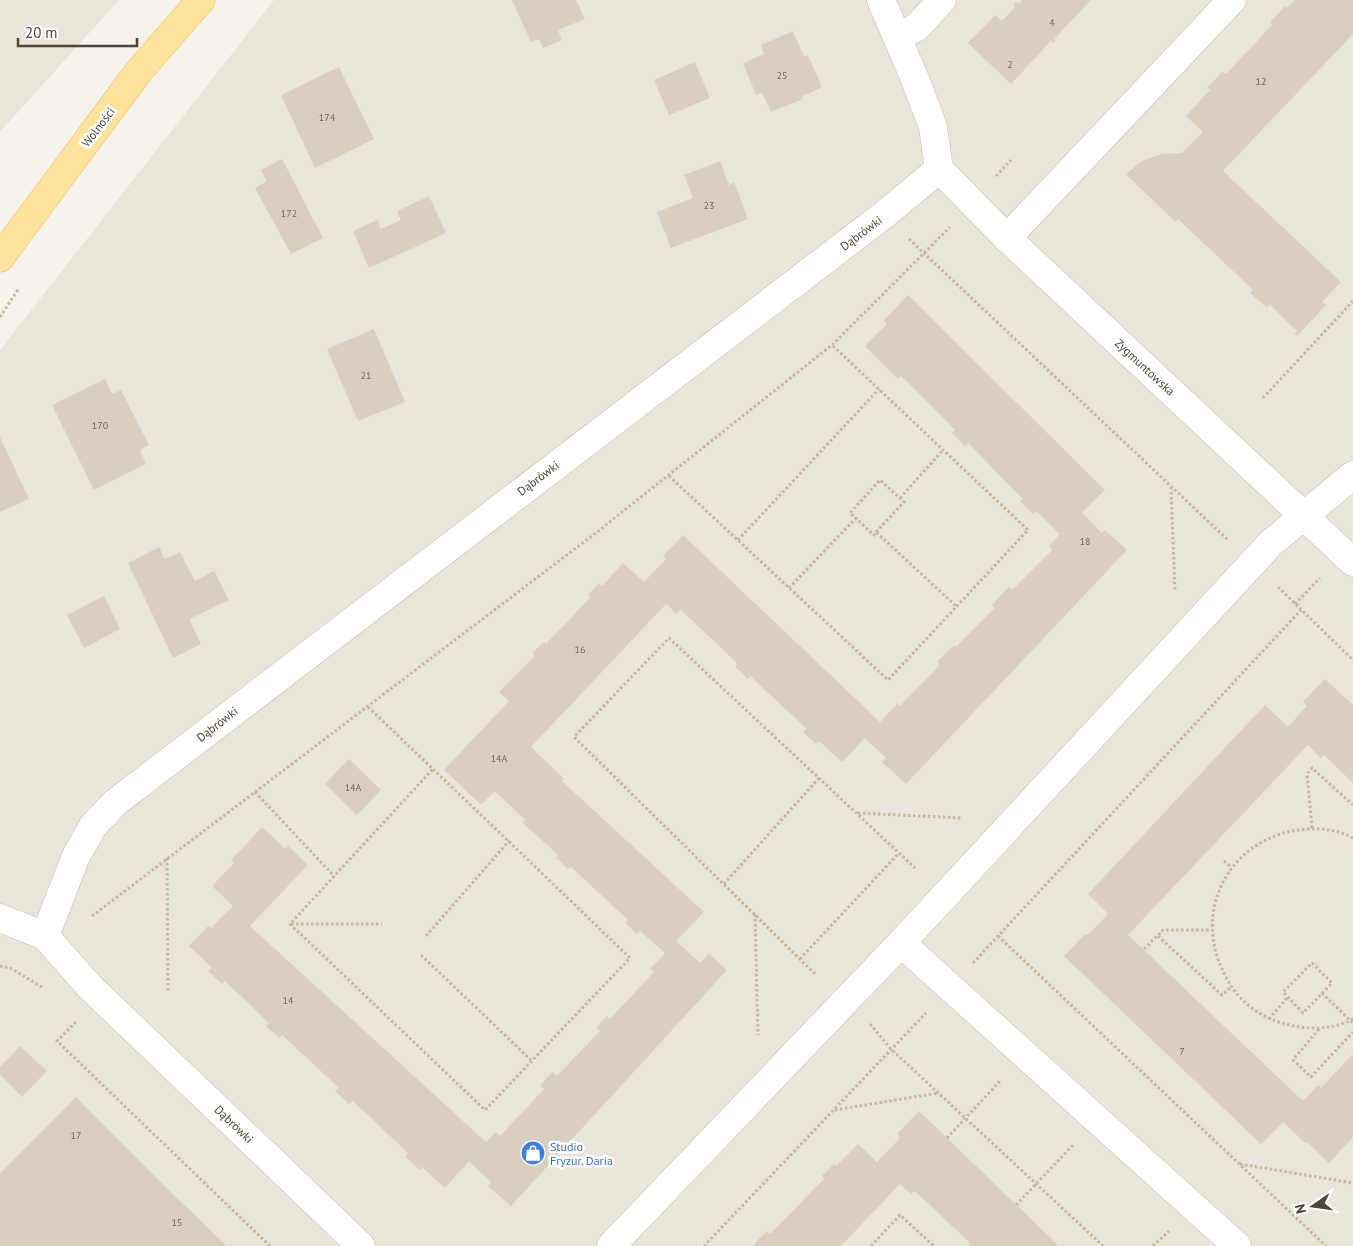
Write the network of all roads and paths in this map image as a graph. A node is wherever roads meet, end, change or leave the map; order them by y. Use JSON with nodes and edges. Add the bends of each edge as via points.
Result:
{"nodes":[{"id":1,"x":201,"y":0,"type":"edge"},
{"id":2,"x":881,"y":0,"type":"edge"},
{"id":3,"x":942,"y":0,"type":"edge"},
{"id":4,"x":1232,"y":0,"type":"edge"},
{"id":5,"x":897,"y":37,"type":"junction"},
{"id":6,"x":1011,"y":160,"type":"dead end"},
{"id":7,"x":938,"y":170,"type":"junction"},
{"id":8,"x":992,"y":181,"type":"dead end"},
{"id":9,"x":886,"y":214,"type":"junction"},
{"id":10,"x":956,"y":221,"type":"dead end"},
{"id":11,"x":1007,"y":238,"type":"junction"},
{"id":12,"x":924,"y":254,"type":"junction"},
{"id":13,"x":0,"y":258,"type":"edge"},
{"id":14,"x":1353,"y":301,"type":"edge"},
{"id":15,"x":832,"y":345,"type":"junction"},
{"id":16,"x":879,"y":389,"type":"junction"},
{"id":17,"x":1262,"y":398,"type":"dead end"},
{"id":18,"x":943,"y":450,"type":"junction"},
{"id":19,"x":1353,"y":475,"type":"edge"},
{"id":20,"x":669,"y":476,"type":"junction"},
{"id":21,"x":1171,"y":487,"type":"junction"},
{"id":22,"x":900,"y":498,"type":"junction"},
{"id":23,"x":1303,"y":516,"type":"junction"},
{"id":24,"x":856,"y":518,"type":"junction"},
{"id":25,"x":876,"y":532,"type":"junction"},
{"id":26,"x":738,"y":540,"type":"junction"},
{"id":27,"x":1232,"y":544,"type":"dead end"},
{"id":28,"x":1353,"y":562,"type":"edge"},
{"id":29,"x":1325,"y":573,"type":"dead end"},
{"id":30,"x":1274,"y":584,"type":"dead end"},
{"id":31,"x":789,"y":588,"type":"junction"},
{"id":32,"x":1175,"y":591,"type":"dead end"},
{"id":33,"x":1295,"y":604,"type":"junction"},
{"id":34,"x":957,"y":607,"type":"junction"},
{"id":35,"x":1301,"y":610,"type":"junction"},
{"id":36,"x":1353,"y":660,"type":"edge"},
{"id":37,"x":368,"y":707,"type":"junction"},
{"id":38,"x":433,"y":769,"type":"junction"},
{"id":39,"x":819,"y":778,"type":"junction"},
{"id":40,"x":255,"y":792,"type":"junction"},
{"id":41,"x":1353,"y":806,"type":"edge"},
{"id":42,"x":856,"y":813,"type":"junction"},
{"id":43,"x":962,"y":818,"type":"dead end"},
{"id":44,"x":1312,"y":828,"type":"junction"},
{"id":45,"x":1353,"y":838,"type":"edge"},
{"id":46,"x":508,"y":841,"type":"junction"},
{"id":47,"x":899,"y":853,"type":"junction"},
{"id":48,"x":168,"y":858,"type":"junction"},
{"id":49,"x":1224,"y":861,"type":"dead end"},
{"id":50,"x":1231,"y":867,"type":"junction"},
{"id":51,"x":915,"y":868,"type":"dead end"},
{"id":52,"x":334,"y":876,"type":"junction"},
{"id":53,"x":724,"y":884,"type":"junction"},
{"id":54,"x":755,"y":914,"type":"junction"},
{"id":55,"x":91,"y":916,"type":"dead end"},
{"id":56,"x":0,"y":918,"type":"edge"},
{"id":57,"x":290,"y":924,"type":"junction"},
{"id":58,"x":382,"y":924,"type":"dead end"},
{"id":59,"x":1211,"y":930,"type":"junction"},
{"id":60,"x":45,"y":936,"type":"junction"},
{"id":61,"x":426,"y":936,"type":"dead end"},
{"id":62,"x":997,"y":936,"type":"junction"},
{"id":63,"x":1158,"y":936,"type":"junction"},
{"id":64,"x":0,"y":937,"type":"edge"},
{"id":65,"x":901,"y":944,"type":"junction"},
{"id":66,"x":1144,"y":950,"type":"dead end"},
{"id":67,"x":421,"y":955,"type":"dead end"},
{"id":68,"x":800,"y":959,"type":"junction"},
{"id":69,"x":0,"y":966,"type":"edge"},
{"id":70,"x":815,"y":974,"type":"dead end"},
{"id":71,"x":1231,"y":987,"type":"junction"},
{"id":72,"x":950,"y":988,"type":"junction"},
{"id":73,"x":45,"y":989,"type":"dead end"},
{"id":74,"x":168,"y":991,"type":"dead end"},
{"id":75,"x":1322,"y":993,"type":"junction"},
{"id":76,"x":1288,"y":997,"type":"junction"},
{"id":77,"x":78,"y":1019,"type":"dead end"},
{"id":78,"x":1269,"y":1019,"type":"junction"},
{"id":79,"x":1352,"y":1021,"type":"edge"},
{"id":80,"x":1319,"y":1028,"type":"junction"},
{"id":81,"x":1353,"y":1032,"type":"edge"},
{"id":82,"x":758,"y":1035,"type":"dead end"},
{"id":83,"x":891,"y":1049,"type":"junction"},
{"id":84,"x":1025,"y":1055,"type":"junction"},
{"id":85,"x":532,"y":1061,"type":"junction"},
{"id":86,"x":938,"y":1092,"type":"junction"},
{"id":87,"x":834,"y":1110,"type":"junction"},
{"id":88,"x":965,"y":1118,"type":"junction"},
{"id":89,"x":1097,"y":1120,"type":"junction"},
{"id":90,"x":947,"y":1138,"type":"dead end"},
{"id":91,"x":1240,"y":1164,"type":"junction"},
{"id":92,"x":1353,"y":1183,"type":"edge"},
{"id":93,"x":1037,"y":1184,"type":"junction"},
{"id":94,"x":1016,"y":1205,"type":"dead end"},
{"id":95,"x":270,"y":1246,"type":"edge"},
{"id":96,"x":361,"y":1246,"type":"edge"},
{"id":97,"x":611,"y":1246,"type":"edge"},
{"id":98,"x":704,"y":1246,"type":"edge"},
{"id":99,"x":871,"y":1246,"type":"edge"},
{"id":100,"x":934,"y":1246,"type":"edge"},
{"id":101,"x":1103,"y":1246,"type":"edge"},
{"id":102,"x":1237,"y":1246,"type":"edge"},
{"id":103,"x":1326,"y":1246,"type":"edge"}],
"edges":[{"from":1,"to":13,"type":"main road","name":"Wolności","via":[[139,71]]},
{"from":2,"to":5,"type":"street"},
{"from":3,"to":5,"type":"street","via":[[917,27]]},
{"from":4,"to":11,"type":"street"},
{"from":5,"to":7,"type":"street","via":[[934,127]]},
{"from":6,"to":8,"type":"path"},
{"from":7,"to":9,"type":"street","name":"Dąbrówki"},
{"from":7,"to":11,"type":"street","name":"Zygmuntowska"},
{"from":9,"to":12,"type":"path"},
{"from":9,"to":60,"type":"street","name":"Dąbrówki","via":[[116,802],[93,826],[76,856]]},
{"from":10,"to":12,"type":"path"},
{"from":11,"to":23,"type":"street","name":"Zygmuntowska"},
{"from":12,"to":15,"type":"path"},
{"from":12,"to":21,"type":"path"},
{"from":14,"to":17,"type":"path"},
{"from":15,"to":16,"type":"path"},
{"from":15,"to":20,"type":"path"},
{"from":16,"to":18,"type":"path"},
{"from":16,"to":26,"type":"path"},
{"from":18,"to":22,"type":"path"},
{"from":18,"to":34,"type":"path","via":[[1028,530]]},
{"from":19,"to":23,"type":"street"},
{"from":20,"to":26,"type":"path"},
{"from":20,"to":37,"type":"path"},
{"from":21,"to":27,"type":"path"},
{"from":21,"to":32,"type":"path"},
{"from":22,"to":24,"type":"path","via":[[880,480],[850,513]]},
{"from":22,"to":25,"type":"path","via":[[904,502]]},
{"from":23,"to":28,"type":"street","name":"Zygmuntowska"},
{"from":23,"to":65,"type":"street","via":[[1270,543]]},
{"from":24,"to":25,"type":"path","via":[[874,535]]},
{"from":24,"to":31,"type":"path"},
{"from":25,"to":34,"type":"path"},
{"from":26,"to":31,"type":"path"},
{"from":29,"to":33,"type":"path"},
{"from":30,"to":33,"type":"path"},
{"from":31,"to":34,"type":"path","via":[[888,680]]},
{"from":33,"to":35,"type":"path"},
{"from":35,"to":36,"type":"path"},
{"from":35,"to":62,"type":"path"},
{"from":37,"to":38,"type":"path"},
{"from":37,"to":40,"type":"path"},
{"from":38,"to":46,"type":"path"},
{"from":38,"to":52,"type":"path"},
{"from":39,"to":42,"type":"path"},
{"from":39,"to":53,"type":"path"},
{"from":39,"to":53,"type":"path","via":[[670,638],[574,737]]},
{"from":40,"to":48,"type":"path"},
{"from":40,"to":52,"type":"path"},
{"from":41,"to":44,"type":"path","via":[[1312,768],[1307,774]]},
{"from":42,"to":43,"type":"path"},
{"from":42,"to":47,"type":"path"},
{"from":44,"to":45,"type":"path"},
{"from":44,"to":50,"type":"path","via":[[1281,832],[1252,847]]},
{"from":46,"to":61,"type":"path"},
{"from":46,"to":85,"type":"path","via":[[630,958]]},
{"from":47,"to":51,"type":"path"},
{"from":47,"to":68,"type":"path"},
{"from":48,"to":55,"type":"path"},
{"from":48,"to":74,"type":"path"},
{"from":49,"to":50,"type":"path"},
{"from":50,"to":59,"type":"path","via":[[1216,898]]},
{"from":52,"to":57,"type":"path"},
{"from":53,"to":54,"type":"path"},
{"from":54,"to":68,"type":"path"},
{"from":54,"to":82,"type":"path"},
{"from":56,"to":60,"type":"street","name":"Dąbrówki"},
{"from":57,"to":58,"type":"path"},
{"from":57,"to":85,"type":"path","via":[[485,1110]]},
{"from":59,"to":63,"type":"path","via":[[1164,930]]},
{"from":59,"to":71,"type":"path","via":[[1217,960]]},
{"from":60,"to":64,"type":"street"},
{"from":60,"to":96,"type":"street","name":"Dąbrówki","via":[[90,987]]},
{"from":62,"to":72,"type":"path"},
{"from":62,"to":91,"type":"path"},
{"from":63,"to":66,"type":"path"},
{"from":63,"to":71,"type":"path","via":[[1222,996]]},
{"from":65,"to":72,"type":"street"},
{"from":65,"to":97,"type":"street"},
{"from":67,"to":85,"type":"path"},
{"from":68,"to":70,"type":"path"},
{"from":69,"to":73,"type":"path","via":[[10,968]]},
{"from":71,"to":78,"type":"path","via":[[1248,1006]]},
{"from":72,"to":83,"type":"path"},
{"from":72,"to":84,"type":"street"},
{"from":75,"to":76,"type":"path","via":[[1303,1013]]},
{"from":75,"to":76,"type":"path","via":[[1332,983],[1312,963],[1283,992]]},
{"from":75,"to":79,"type":"path"},
{"from":76,"to":78,"type":"path"},
{"from":77,"to":95,"type":"path","via":[[57,1041]]},
{"from":78,"to":80,"type":"path","via":[[1293,1027]]},
{"from":79,"to":80,"type":"path"},
{"from":80,"to":81,"type":"path","via":[[1293,1060],[1311,1077]]},
{"from":83,"to":86,"type":"path"},
{"from":83,"to":87,"type":"path"},
{"from":84,"to":88,"type":"path"},
{"from":84,"to":89,"type":"street"},
{"from":86,"to":87,"type":"path"},
{"from":86,"to":88,"type":"path"},
{"from":87,"to":98,"type":"path"},
{"from":88,"to":90,"type":"path"},
{"from":88,"to":93,"type":"path"},
{"from":89,"to":93,"type":"path"},
{"from":89,"to":102,"type":"street"},
{"from":91,"to":92,"type":"path"},
{"from":91,"to":103,"type":"path"},
{"from":93,"to":94,"type":"path"},
{"from":93,"to":101,"type":"path"},
{"from":99,"to":100,"type":"path","via":[[900,1215]]}]}
